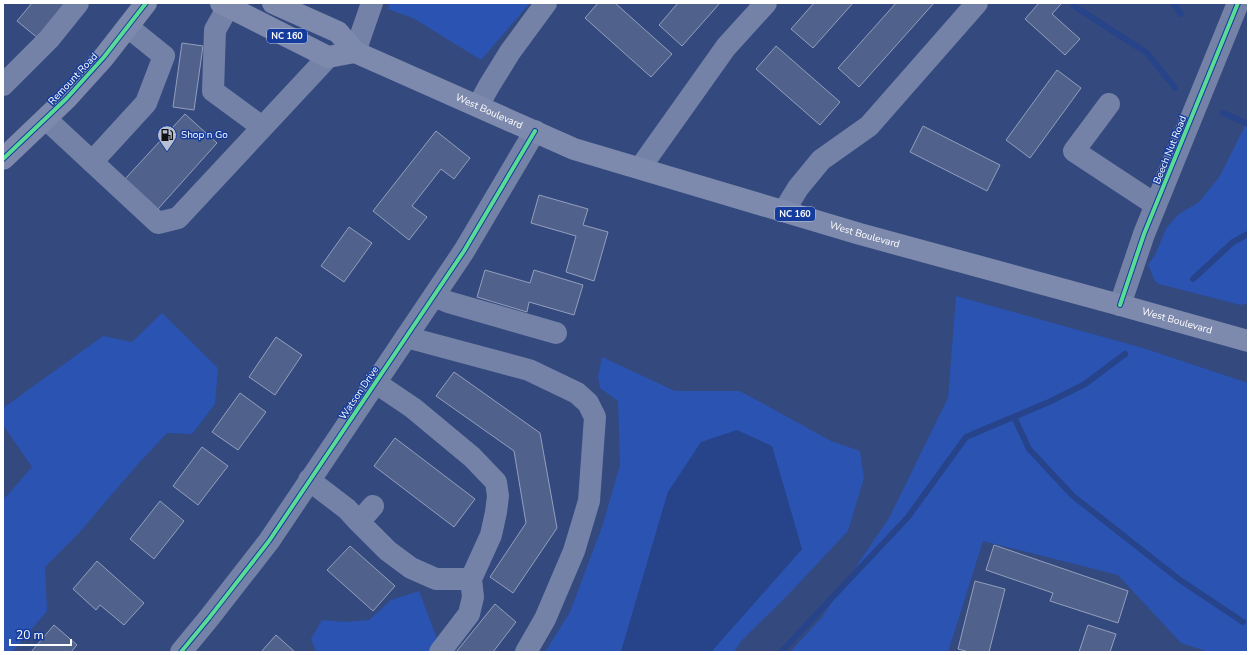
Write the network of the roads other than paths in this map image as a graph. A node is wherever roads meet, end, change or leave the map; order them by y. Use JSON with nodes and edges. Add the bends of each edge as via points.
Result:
{"nodes":[{"id":1,"x":78,"y":3,"type":"edge"},
{"id":2,"x":146,"y":3,"type":"edge"},
{"id":3,"x":272,"y":3,"type":"edge"},
{"id":4,"x":372,"y":3,"type":"edge"},
{"id":5,"x":546,"y":3,"type":"edge"},
{"id":6,"x":766,"y":3,"type":"edge"},
{"id":7,"x":977,"y":3,"type":"edge"},
{"id":8,"x":1238,"y":3,"type":"edge"},
{"id":9,"x":225,"y":5,"type":"edge"},
{"id":10,"x":128,"y":27,"type":"junction"},
{"id":11,"x":355,"y":52,"type":"junction"},
{"id":12,"x":328,"y":57,"type":"junction"},
{"id":13,"x":3,"y":85,"type":"edge"},
{"id":14,"x":1109,"y":104,"type":"dead end"},
{"id":15,"x":478,"y":106,"type":"junction"},
{"id":16,"x":46,"y":119,"type":"junction"},
{"id":17,"x":262,"y":127,"type":"junction"},
{"id":18,"x":535,"y":131,"type":"junction"},
{"id":19,"x":3,"y":159,"type":"edge"},
{"id":20,"x":92,"y":162,"type":"junction"},
{"id":21,"x":640,"y":168,"type":"junction"},
{"id":22,"x":1156,"y":205,"type":"junction"},
{"id":23,"x":784,"y":211,"type":"junction"},
{"id":24,"x":434,"y":296,"type":"junction"},
{"id":25,"x":1120,"y":305,"type":"junction"},
{"id":26,"x":556,"y":333,"type":"dead end"},
{"id":27,"x":406,"y":337,"type":"junction"},
{"id":28,"x":1248,"y":341,"type":"edge"},
{"id":29,"x":376,"y":383,"type":"junction"},
{"id":30,"x":309,"y":480,"type":"junction"},
{"id":31,"x":471,"y":579,"type":"junction"},
{"id":32,"x":180,"y":652,"type":"edge"},
{"id":33,"x":440,"y":652,"type":"edge"},
{"id":34,"x":526,"y":652,"type":"edge"}],
"edges":[{"from":1,"to":13,"type":"street","via":[[49,39]]},
{"from":2,"to":10,"type":"main road","name":"Remount Road"},
{"from":3,"to":11,"type":"main road","name":"West Boulevard","number":"NC 160","via":[[338,32]]},
{"from":4,"to":11,"type":"street"},
{"from":5,"to":15,"type":"street","via":[[510,52]]},
{"from":6,"to":21,"type":"street","via":[[726,47]]},
{"from":7,"to":23,"type":"street","via":[[869,126],[821,160],[798,188]]},
{"from":8,"to":22,"type":"street","name":"Beech Nut Road"},
{"from":9,"to":12,"type":"main road","number":"NC 160"},
{"from":9,"to":17,"type":"street","via":[[215,30],[213,91]]},
{"from":10,"to":16,"type":"main road","name":"Remount Road","via":[[96,66]]},
{"from":10,"to":20,"type":"street","via":[[164,56],[146,103]]},
{"from":11,"to":12,"type":"main road"},
{"from":11,"to":15,"type":"main road","name":"West Boulevard","number":"NC 160"},
{"from":12,"to":17,"type":"street"},
{"from":14,"to":22,"type":"street","via":[[1074,151]]},
{"from":15,"to":18,"type":"main road","name":"West Boulevard","number":"NC 160"},
{"from":16,"to":19,"type":"main road","name":"Remount Road"},
{"from":16,"to":20,"type":"street"},
{"from":17,"to":20,"type":"street","via":[[178,218],[158,223]]},
{"from":18,"to":21,"type":"main road","name":"West Boulevard","number":"NC 160","via":[[574,148]]},
{"from":18,"to":24,"type":"street","name":"Watson Drive","via":[[464,251]]},
{"from":21,"to":23,"type":"main road","name":"West Boulevard","number":"NC 160"},
{"from":22,"to":25,"type":"street","name":"Beech Nut Road"},
{"from":23,"to":25,"type":"main road","name":"West Boulevard","number":"NC 160"},
{"from":24,"to":26,"type":"street"},
{"from":24,"to":27,"type":"street","name":"Watson Drive"},
{"from":25,"to":28,"type":"main road","name":"West Boulevard","number":"NC 160"},
{"from":27,"to":29,"type":"street","name":"Watson Drive"},
{"from":27,"to":34,"type":"street","via":[[529,370],[577,393],[588,403],[595,417],[589,501],[574,551],[545,619]]},
{"from":29,"to":30,"type":"street","name":"Watson Drive"},
{"from":29,"to":31,"type":"street","via":[[413,408],[472,457],[496,482],[498,496],[491,535]]},
{"from":30,"to":31,"type":"street","via":[[347,510],[366,514],[388,551],[411,568],[436,579]]},
{"from":30,"to":32,"type":"street","name":"Watson Drive","via":[[269,541],[210,618]]},
{"from":31,"to":33,"type":"street","via":[[473,597],[469,614]]}]}
